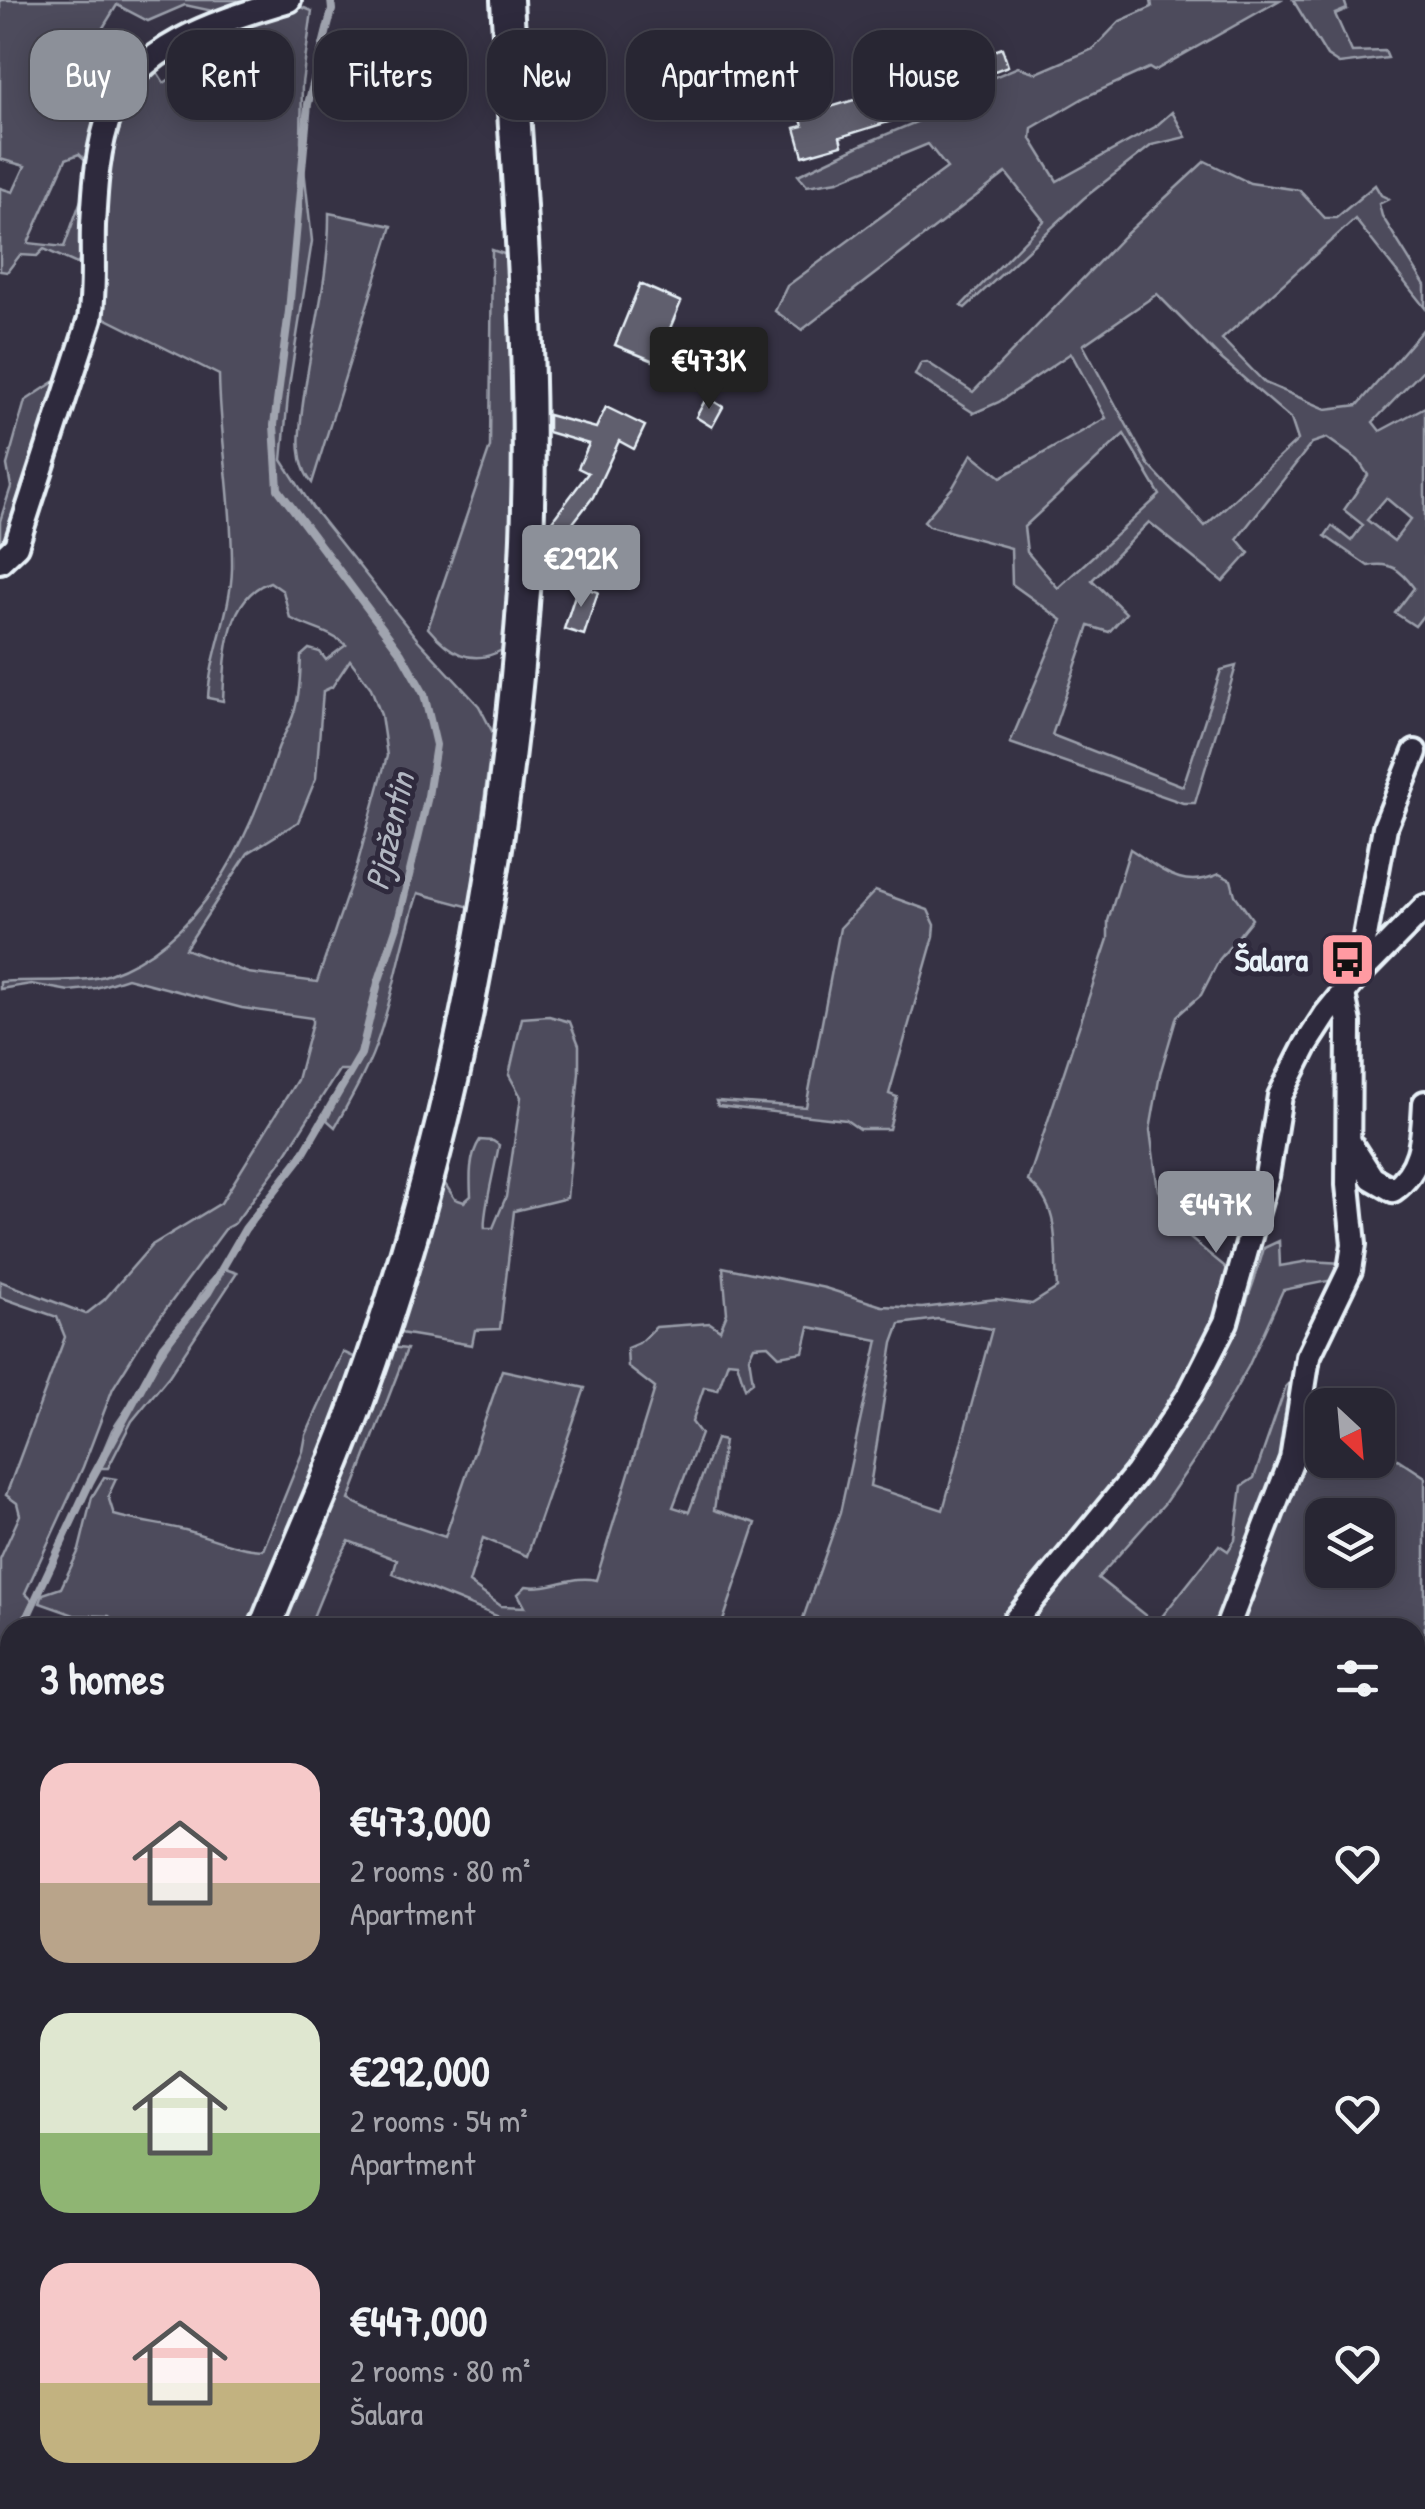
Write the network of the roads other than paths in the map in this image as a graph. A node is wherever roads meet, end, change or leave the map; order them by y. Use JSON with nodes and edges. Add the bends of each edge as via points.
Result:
{"nodes":[{"id":1,"x":289,"y":0,"type":"edge"},
{"id":2,"x":506,"y":0,"type":"edge"},
{"id":3,"x":0,"y":561,"type":"edge"},
{"id":4,"x":1416,"y":752,"type":"dead end"},
{"id":5,"x":1425,"y":906,"type":"edge"},
{"id":6,"x":1358,"y":975,"type":"junction"},
{"id":7,"x":1342,"y":994,"type":"junction"},
{"id":8,"x":1425,"y":1103,"type":"edge"},
{"id":9,"x":1349,"y":1142,"type":"junction"},
{"id":10,"x":268,"y":1618,"type":"edge"},
{"id":11,"x":1017,"y":1618,"type":"edge"},
{"id":12,"x":1232,"y":1618,"type":"edge"}],
"edges":[{"from":1,"to":3,"type":"street","via":[[167,48],[134,75],[112,109],[99,155],[90,318],[16,546]]},
{"from":2,"to":10,"type":"main road","via":[[528,352],[525,576],[506,773],[468,1005],[423,1188],[359,1399]]},
{"from":4,"to":6,"type":"street","via":[[1385,827]]},
{"from":5,"to":6,"type":"street"},
{"from":6,"to":7,"type":"street"},
{"from":7,"to":9,"type":"street","via":[[1349,1023]]},
{"from":7,"to":11,"type":"street","via":[[1280,1096],[1226,1322],[1190,1394],[1136,1474]]},
{"from":8,"to":9,"type":"street","via":[[1422,1148],[1407,1180],[1393,1190],[1372,1178]]},
{"from":9,"to":12,"type":"street","via":[[1350,1270],[1308,1358],[1292,1459]]}]}
